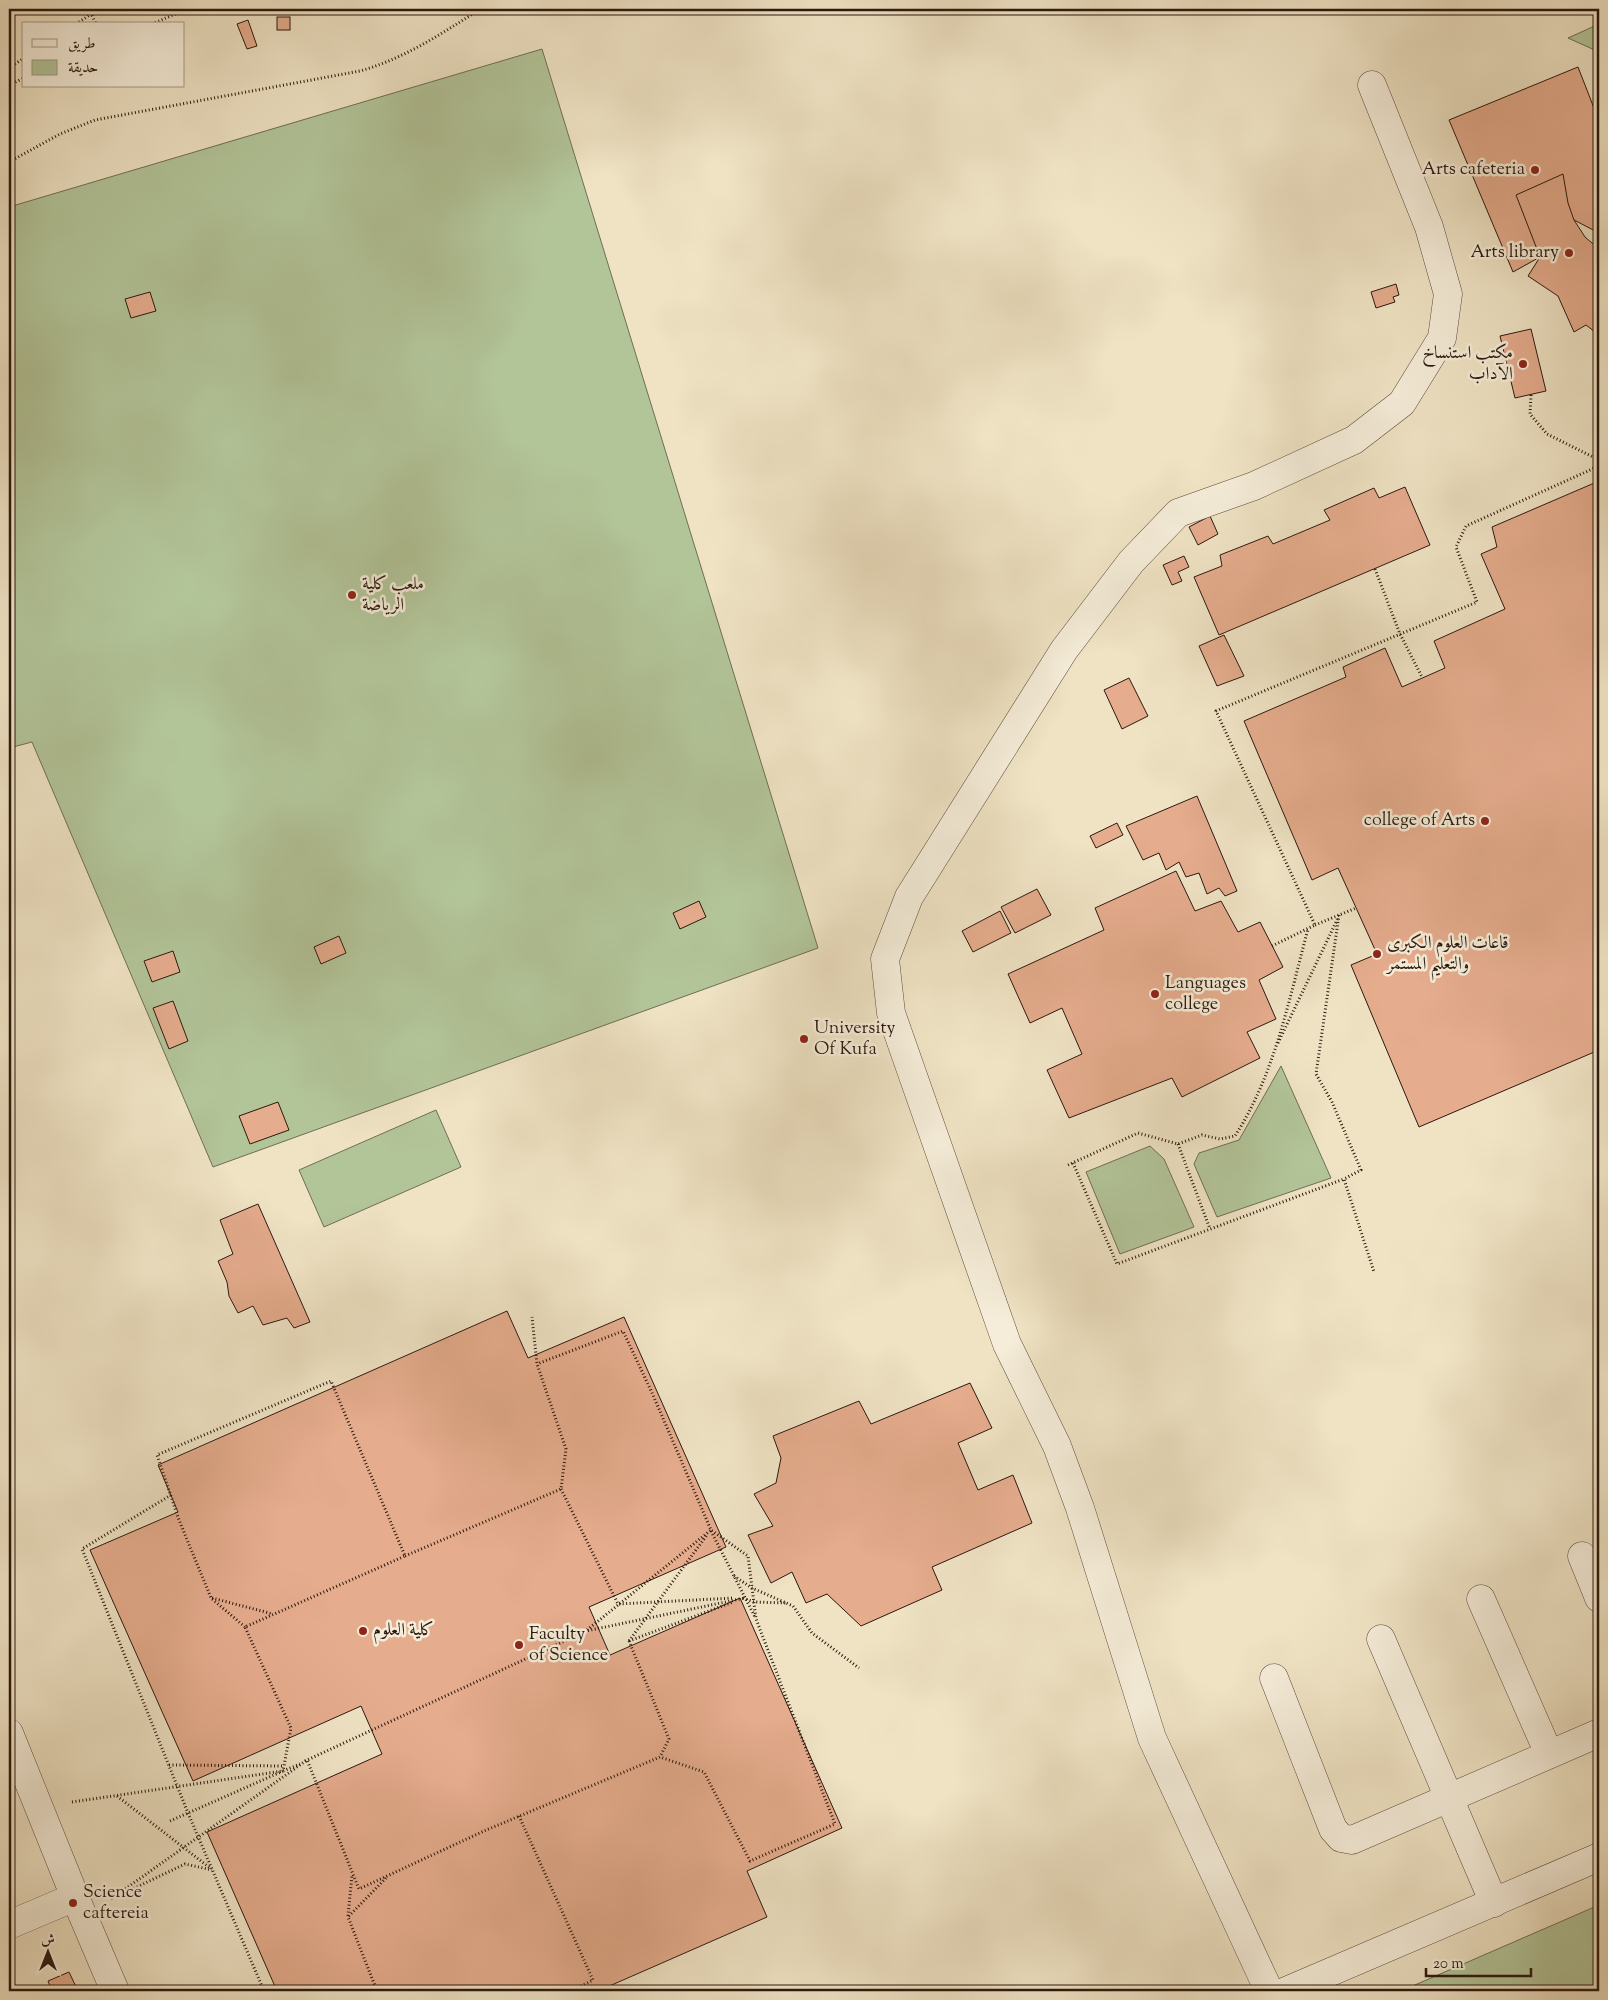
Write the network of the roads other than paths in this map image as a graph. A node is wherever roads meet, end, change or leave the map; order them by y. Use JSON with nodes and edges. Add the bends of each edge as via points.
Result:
{"nodes":[{"id":1,"x":1372,"y":85,"type":"dead end"},
{"id":2,"x":1582,"y":1556,"type":"dead end"},
{"id":3,"x":1599,"y":1598,"type":"edge"},
{"id":4,"x":1481,"y":1599,"type":"dead end"},
{"id":5,"x":1381,"y":1639,"type":"dead end"},
{"id":6,"x":1274,"y":1678,"type":"dead end"},
{"id":7,"x":9,"y":1733,"type":"edge"},
{"id":8,"x":1599,"y":1733,"type":"edge"},
{"id":9,"x":1549,"y":1754,"type":"junction"},
{"id":10,"x":1450,"y":1798,"type":"junction"},
{"id":11,"x":1599,"y":1857,"type":"edge"},
{"id":12,"x":75,"y":1897,"type":"junction"},
{"id":13,"x":1494,"y":1903,"type":"junction"},
{"id":14,"x":9,"y":1925,"type":"edge"},
{"id":15,"x":116,"y":1991,"type":"edge"},
{"id":16,"x":1269,"y":1991,"type":"edge"},
{"id":17,"x":1286,"y":1991,"type":"edge"}],
"edges":[{"from":1,"to":16,"type":"lane","via":[[1429,226],[1448,294],[1442,338],[1402,403],[1354,440],[1254,486],[1178,513],[1131,562],[1064,650],[909,897],[886,960],[891,1014],[1007,1344],[1057,1446],[1080,1508],[1152,1738]]},
{"from":2,"to":3,"type":"lane"},
{"from":4,"to":9,"type":"lane"},
{"from":5,"to":10,"type":"lane"},
{"from":6,"to":10,"type":"lane","via":[[1333,1829],[1341,1838],[1352,1840]]},
{"from":7,"to":12,"type":"lane"},
{"from":8,"to":9,"type":"lane"},
{"from":9,"to":10,"type":"lane"},
{"from":10,"to":13,"type":"lane"},
{"from":11,"to":13,"type":"lane"},
{"from":12,"to":14,"type":"lane"},
{"from":12,"to":15,"type":"lane"},
{"from":13,"to":17,"type":"lane"}]}
